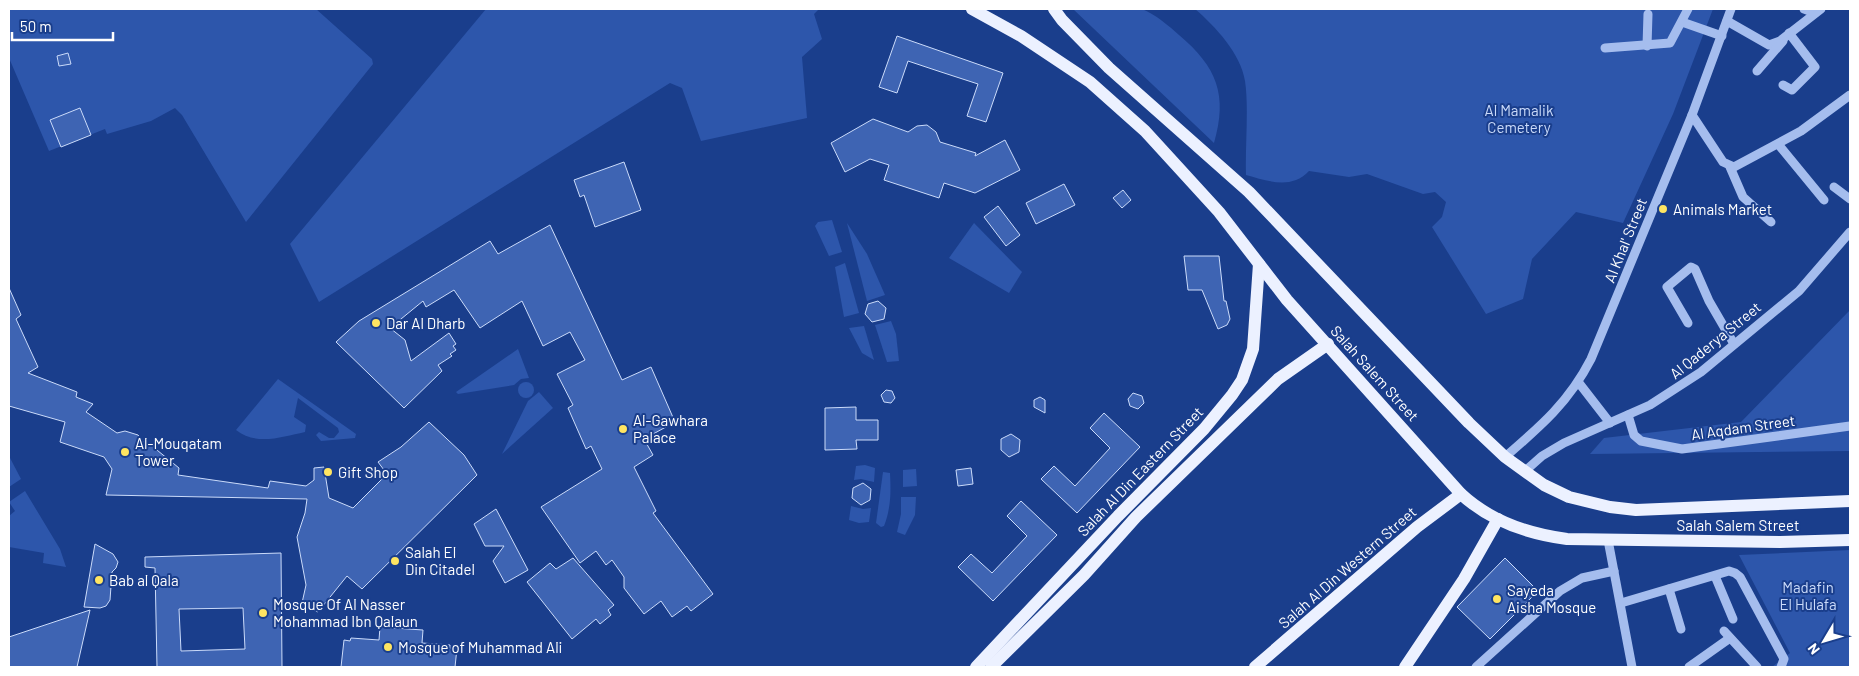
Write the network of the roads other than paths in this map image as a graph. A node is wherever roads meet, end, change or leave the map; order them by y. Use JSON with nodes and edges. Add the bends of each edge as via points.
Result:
{"nodes":[{"id":1,"x":972,"y":9,"type":"edge"},
{"id":2,"x":1054,"y":9,"type":"edge"},
{"id":3,"x":1688,"y":9,"type":"edge"},
{"id":4,"x":1732,"y":9,"type":"edge"},
{"id":5,"x":1804,"y":9,"type":"edge"},
{"id":6,"x":1818,"y":11,"type":"edge"},
{"id":7,"x":1648,"y":14,"type":"dead end"},
{"id":8,"x":1727,"y":21,"type":"junction"},
{"id":9,"x":1682,"y":22,"type":"junction"},
{"id":10,"x":1787,"y":35,"type":"junction"},
{"id":11,"x":1722,"y":36,"type":"junction"},
{"id":12,"x":1646,"y":46,"type":"junction"},
{"id":13,"x":1605,"y":48,"type":"dead end"},
{"id":14,"x":1757,"y":71,"type":"dead end"},
{"id":15,"x":1783,"y":85,"type":"dead end"},
{"id":16,"x":1850,"y":95,"type":"edge"},
{"id":17,"x":1692,"y":116,"type":"junction"},
{"id":18,"x":1778,"y":144,"type":"junction"},
{"id":19,"x":1730,"y":167,"type":"junction"},
{"id":20,"x":1834,"y":187,"type":"dead end"},
{"id":21,"x":1850,"y":199,"type":"edge"},
{"id":22,"x":1824,"y":200,"type":"dead end"},
{"id":23,"x":1771,"y":222,"type":"dead end"},
{"id":24,"x":1850,"y":232,"type":"edge"},
{"id":25,"x":1259,"y":264,"type":"junction"},
{"id":26,"x":1688,"y":322,"type":"dead end"},
{"id":27,"x":1328,"y":344,"type":"junction"},
{"id":28,"x":1734,"y":344,"type":"junction"},
{"id":29,"x":1579,"y":383,"type":"junction"},
{"id":30,"x":1628,"y":415,"type":"junction"},
{"id":31,"x":1610,"y":423,"type":"junction"},
{"id":32,"x":1850,"y":426,"type":"edge"},
{"id":33,"x":1505,"y":457,"type":"junction"},
{"id":34,"x":1524,"y":472,"type":"junction"},
{"id":35,"x":1461,"y":494,"type":"junction"},
{"id":36,"x":1850,"y":501,"type":"edge"},
{"id":37,"x":1498,"y":519,"type":"junction"},
{"id":38,"x":1608,"y":540,"type":"junction"},
{"id":39,"x":1850,"y":540,"type":"edge"},
{"id":40,"x":1614,"y":571,"type":"junction"},
{"id":41,"x":1715,"y":576,"type":"junction"},
{"id":42,"x":1669,"y":589,"type":"junction"},
{"id":43,"x":1620,"y":603,"type":"junction"},
{"id":44,"x":1733,"y":619,"type":"dead end"},
{"id":45,"x":1681,"y":629,"type":"dead end"},
{"id":46,"x":976,"y":667,"type":"edge"},
{"id":47,"x":991,"y":667,"type":"edge"},
{"id":48,"x":1255,"y":667,"type":"edge"},
{"id":49,"x":1405,"y":667,"type":"edge"},
{"id":50,"x":1476,"y":667,"type":"edge"},
{"id":51,"x":1632,"y":667,"type":"edge"},
{"id":52,"x":1689,"y":667,"type":"edge"},
{"id":53,"x":1757,"y":667,"type":"edge"},
{"id":54,"x":1781,"y":667,"type":"edge"}],
"edges":[{"from":1,"to":25,"type":"main road","name":"Salah Salem Street","via":[[1049,53],[1120,108],[1196,186]]},
{"from":2,"to":33,"type":"main road","name":"Salah Salem Street","via":[[1103,62],[1249,192]]},
{"from":3,"to":9,"type":"street"},
{"from":4,"to":8,"type":"street","name":"Al Khal' Street"},
{"from":5,"to":6,"type":"street"},
{"from":6,"to":10,"type":"street"},
{"from":7,"to":12,"type":"street"},
{"from":8,"to":10,"type":"street","via":[[1769,45]]},
{"from":8,"to":11,"type":"street","name":"Al Khal' Street"},
{"from":9,"to":11,"type":"street"},
{"from":9,"to":12,"type":"street","via":[[1670,43]]},
{"from":10,"to":14,"type":"street"},
{"from":10,"to":15,"type":"street","via":[[1815,67],[1792,90]]},
{"from":11,"to":17,"type":"street","name":"Al Khal' Street"},
{"from":12,"to":13,"type":"street"},
{"from":16,"to":18,"type":"street"},
{"from":17,"to":19,"type":"street","via":[[1723,162]]},
{"from":17,"to":29,"type":"street","name":"Al Khal' Street"},
{"from":18,"to":19,"type":"street"},
{"from":18,"to":22,"type":"street"},
{"from":19,"to":23,"type":"street","via":[[1743,197]]},
{"from":20,"to":21,"type":"street"},
{"from":24,"to":28,"type":"street","name":"Al Qaderya Street","via":[[1799,291]]},
{"from":25,"to":27,"type":"main road","name":"Salah Salem Street","via":[[1274,286]]},
{"from":25,"to":46,"type":"main road","name":"Salah Al Din Eastern Street","via":[[1253,349],[1232,395],[1204,429]]},
{"from":26,"to":28,"type":"street","via":[[1667,287],[1691,268],[1695,269]]},
{"from":27,"to":35,"type":"main road","name":"Salah Salem Street"},
{"from":27,"to":47,"type":"main road","name":"Salah Al Din Eastern Street","via":[[1278,379],[1136,517]]},
{"from":28,"to":30,"type":"street","name":"Al Qaderya Street","via":[[1679,388]]},
{"from":29,"to":31,"type":"street"},
{"from":29,"to":33,"type":"street","name":"Al Khal' Street","via":[[1551,417]]},
{"from":30,"to":31,"type":"street","name":"Al Qaderya Street"},
{"from":30,"to":32,"type":"street","name":"Al Aqdam Street","via":[[1634,435],[1640,441],[1682,449]]},
{"from":31,"to":34,"type":"street","name":"Al Qaderya Street","via":[[1542,456]]},
{"from":33,"to":34,"type":"main road","name":"Salah Salem Street"},
{"from":34,"to":36,"type":"main road","name":"Salah Salem Street","via":[[1569,497],[1636,510]]},
{"from":35,"to":37,"type":"main road","name":"Salah Salem Street"},
{"from":35,"to":48,"type":"main road","name":"Salah Al Din Western Street","via":[[1417,527]]},
{"from":37,"to":38,"type":"main road","name":"Salah Salem Street","via":[[1544,536]]},
{"from":37,"to":49,"type":"main road","via":[[1446,608]]},
{"from":38,"to":39,"type":"main road","name":"Salah Salem Street"},
{"from":38,"to":40,"type":"street"},
{"from":40,"to":43,"type":"street"},
{"from":40,"to":50,"type":"street","via":[[1582,578],[1565,588]]},
{"from":41,"to":42,"type":"street"},
{"from":41,"to":44,"type":"street"},
{"from":41,"to":54,"type":"street","via":[[1732,572],[1740,577],[1784,658]]},
{"from":42,"to":43,"type":"street"},
{"from":42,"to":45,"type":"street"},
{"from":43,"to":51,"type":"street"},
{"from":52,"to":53,"type":"street","via":[[1727,634]]}]}
